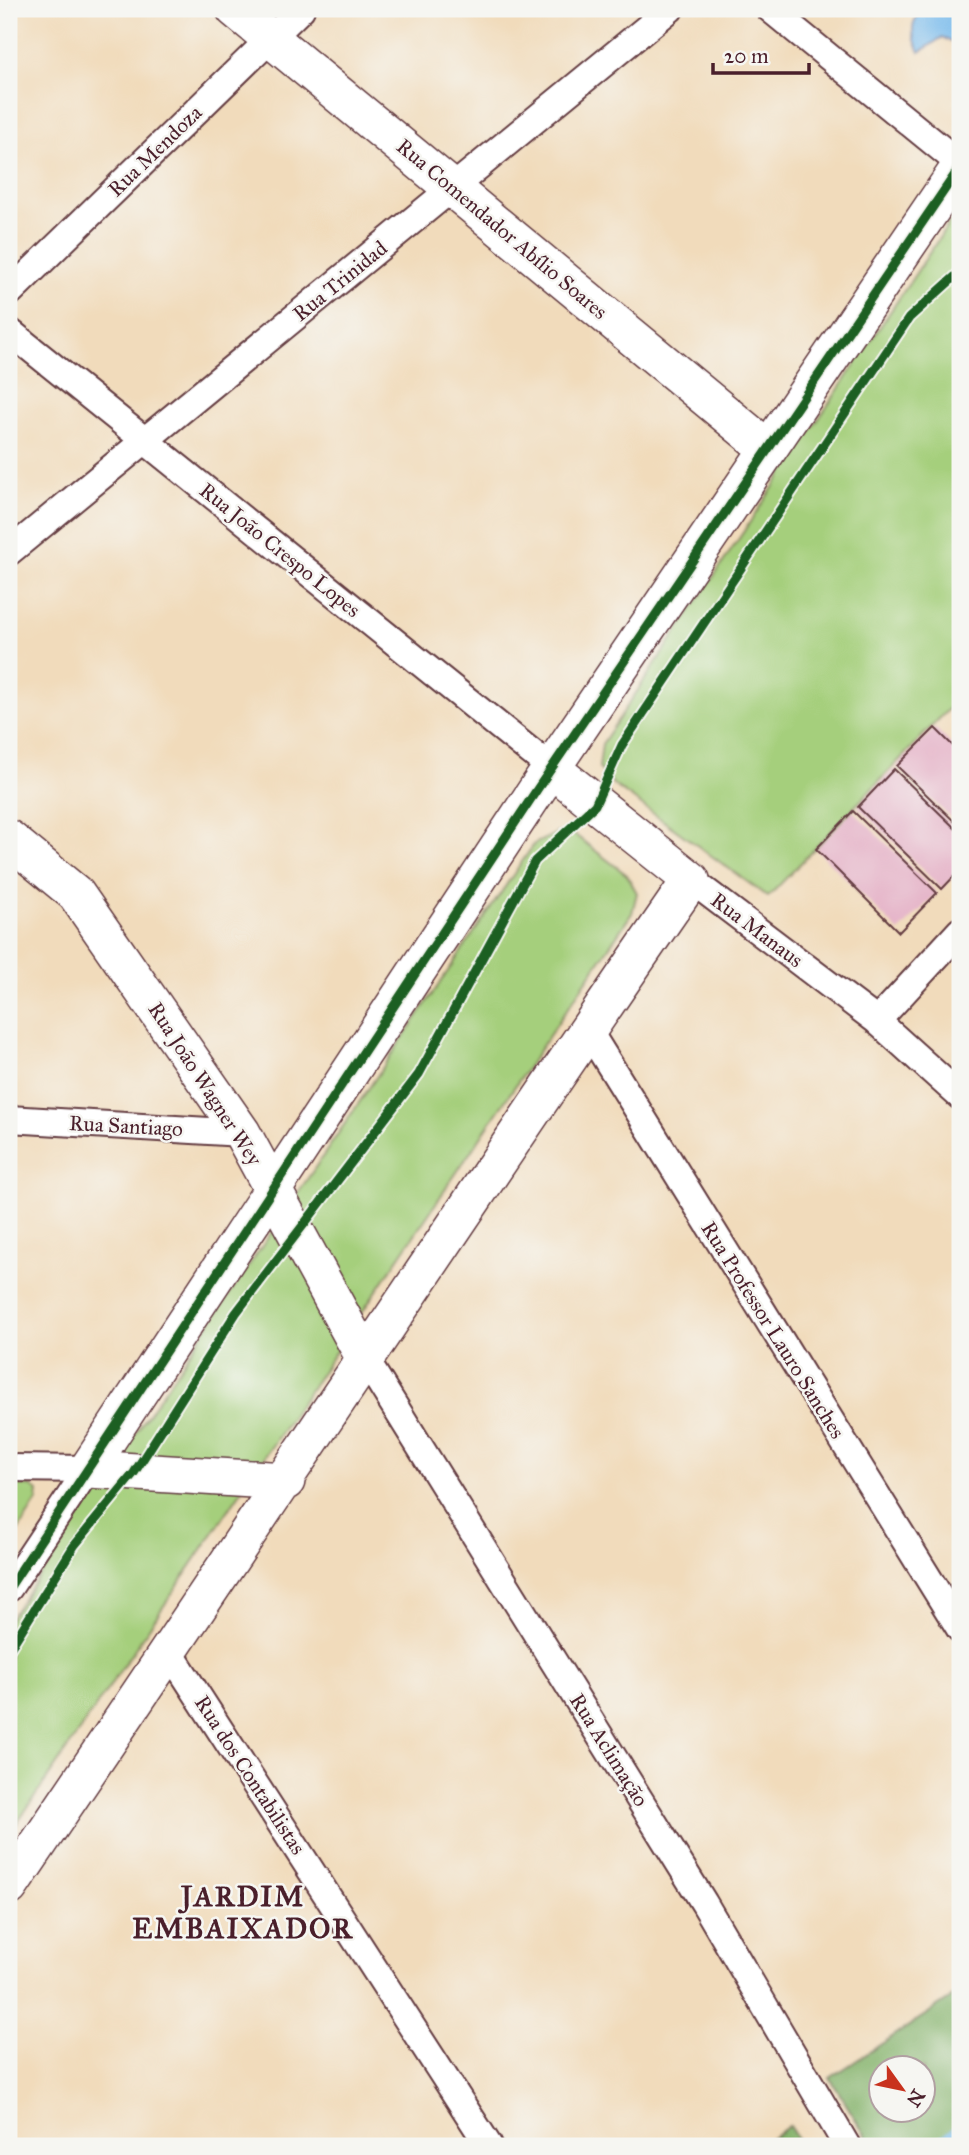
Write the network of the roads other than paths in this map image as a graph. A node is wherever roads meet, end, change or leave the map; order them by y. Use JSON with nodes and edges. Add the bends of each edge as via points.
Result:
{"nodes":[{"id":1,"x":235,"y":9,"type":"edge"},
{"id":2,"x":301,"y":9,"type":"edge"},
{"id":3,"x":670,"y":9,"type":"edge"},
{"id":4,"x":770,"y":9,"type":"edge"},
{"id":5,"x":271,"y":38,"type":"junction"},
{"id":6,"x":960,"y":166,"type":"edge"},
{"id":7,"x":453,"y":188,"type":"junction"},
{"id":8,"x":9,"y":293,"type":"edge"},
{"id":9,"x":9,"y":331,"type":"edge"},
{"id":10,"x":144,"y":440,"type":"junction"},
{"id":11,"x":768,"y":449,"type":"junction"},
{"id":12,"x":9,"y":552,"type":"edge"},
{"id":13,"x":551,"y":768,"type":"junction"},
{"id":14,"x":9,"y":839,"type":"edge"},
{"id":15,"x":691,"y":880,"type":"junction"},
{"id":16,"x":960,"y":932,"type":"edge"},
{"id":17,"x":877,"y":1021,"type":"junction"},
{"id":18,"x":588,"y":1030,"type":"junction"},
{"id":19,"x":960,"y":1096,"type":"edge"},
{"id":20,"x":9,"y":1119,"type":"edge"},
{"id":21,"x":242,"y":1133,"type":"junction"},
{"id":22,"x":272,"y":1188,"type":"junction"},
{"id":23,"x":364,"y":1357,"type":"junction"},
{"id":24,"x":9,"y":1468,"type":"edge"},
{"id":25,"x":88,"y":1469,"type":"junction"},
{"id":26,"x":286,"y":1481,"type":"junction"},
{"id":27,"x":9,"y":1588,"type":"edge"},
{"id":28,"x":960,"y":1629,"type":"edge"},
{"id":29,"x":169,"y":1651,"type":"junction"},
{"id":30,"x":9,"y":1887,"type":"edge"},
{"id":31,"x":489,"y":2146,"type":"edge"},
{"id":32,"x":847,"y":2146,"type":"edge"}],
"edges":[{"from":1,"to":5,"type":"street","name":"Rua Comendador Abílio Soares"},
{"from":2,"to":5,"type":"street","name":"Rua Mendoza"},
{"from":3,"to":7,"type":"street","name":"Rua Trinidad"},
{"from":4,"to":6,"type":"street"},
{"from":5,"to":7,"type":"street","name":"Rua Comendador Abílio Soares"},
{"from":5,"to":8,"type":"street","name":"Rua Mendoza"},
{"from":6,"to":11,"type":"street"},
{"from":7,"to":10,"type":"street","name":"Rua Trinidad"},
{"from":7,"to":11,"type":"street","name":"Rua Comendador Abílio Soares"},
{"from":9,"to":10,"type":"street","name":"Rua João Crespo Lopes"},
{"from":10,"to":12,"type":"street","name":"Rua Trinidad"},
{"from":10,"to":13,"type":"street","name":"Rua João Crespo Lopes"},
{"from":11,"to":13,"type":"street"},
{"from":13,"to":15,"type":"street","name":"Rua Manaus"},
{"from":13,"to":22,"type":"street"},
{"from":14,"to":21,"type":"street","name":"Rua João Wagner Wey","via":[[76,894]]},
{"from":15,"to":17,"type":"street","name":"Rua Manaus"},
{"from":15,"to":18,"type":"street"},
{"from":16,"to":17,"type":"street"},
{"from":17,"to":19,"type":"street","name":"Rua Manaus"},
{"from":18,"to":23,"type":"street"},
{"from":18,"to":28,"type":"street","name":"Rua Professor Lauro Sanches"},
{"from":20,"to":21,"type":"street","name":"Rua Santiago"},
{"from":21,"to":22,"type":"street","name":"Rua João Wagner Wey"},
{"from":22,"to":23,"type":"street","name":"Rua João Wagner Wey"},
{"from":22,"to":25,"type":"street"},
{"from":23,"to":26,"type":"street"},
{"from":23,"to":32,"type":"street","name":"Rua Aclimação","via":[[704,1903]]},
{"from":24,"to":25,"type":"street"},
{"from":25,"to":26,"type":"street"},
{"from":25,"to":27,"type":"street"},
{"from":26,"to":29,"type":"street"},
{"from":29,"to":30,"type":"street"},
{"from":29,"to":31,"type":"street","name":"Rua dos Contabilistas"}]}
